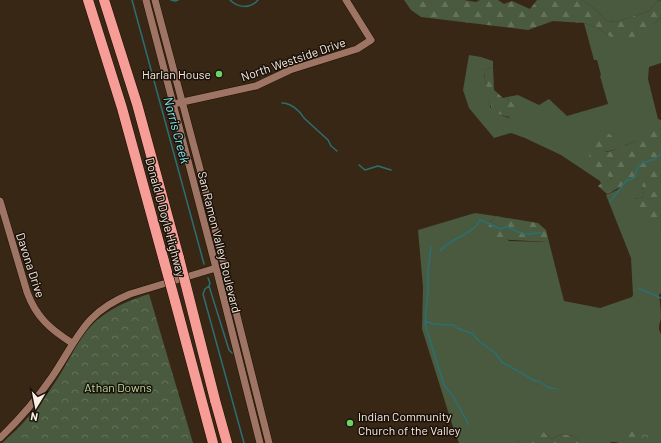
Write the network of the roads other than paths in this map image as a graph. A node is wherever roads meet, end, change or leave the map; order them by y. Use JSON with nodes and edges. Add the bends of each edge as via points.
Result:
{"nodes":[{"id":1,"x":88,"y":0,"type":"edge"},
{"id":2,"x":104,"y":0,"type":"edge"},
{"id":3,"x":146,"y":0,"type":"edge"},
{"id":4,"x":155,"y":0,"type":"edge"},
{"id":5,"x":346,"y":0,"type":"edge"},
{"id":6,"x":182,"y":102,"type":"junction"},
{"id":7,"x":174,"y":104,"type":"junction"},
{"id":8,"x":0,"y":201,"type":"edge"},
{"id":9,"x":216,"y":268,"type":"junction"},
{"id":10,"x":72,"y":343,"type":"junction"},
{"id":11,"x":0,"y":438,"type":"edge"},
{"id":12,"x":213,"y":443,"type":"edge"},
{"id":13,"x":227,"y":443,"type":"edge"},
{"id":14,"x":260,"y":443,"type":"edge"},
{"id":15,"x":269,"y":443,"type":"edge"}],
"edges":[{"from":1,"to":12,"type":"highway","name":"Donald D Doyle Highway","bridge":true,"via":[[122,108]]},
{"from":2,"to":13,"type":"highway","name":"Donald D Doyle Highway","bridge":true,"via":[[179,258]]},
{"from":3,"to":7,"type":"main road","name":"San Ramon Valley Boulevard"},
{"from":4,"to":6,"type":"main road","name":"San Ramon Valley Boulevard"},
{"from":5,"to":6,"type":"main road","name":"North Westside Drive","via":[[371,40],[358,49],[290,70],[256,86]]},
{"from":6,"to":7,"type":"main road","name":"North Westside Drive"},
{"from":6,"to":15,"type":"main road","name":"San Ramon Valley Boulevard"},
{"from":7,"to":9,"type":"main road","name":"San Ramon Valley Boulevard"},
{"from":8,"to":10,"type":"main road","name":"Davona Drive","via":[[32,305],[51,329]]},
{"from":9,"to":10,"type":"main road","via":[[149,287],[117,300],[93,316]]},
{"from":9,"to":14,"type":"main road","name":"San Ramon Valley Boulevard"},
{"from":10,"to":11,"type":"main road","via":[[38,397]]}]}
